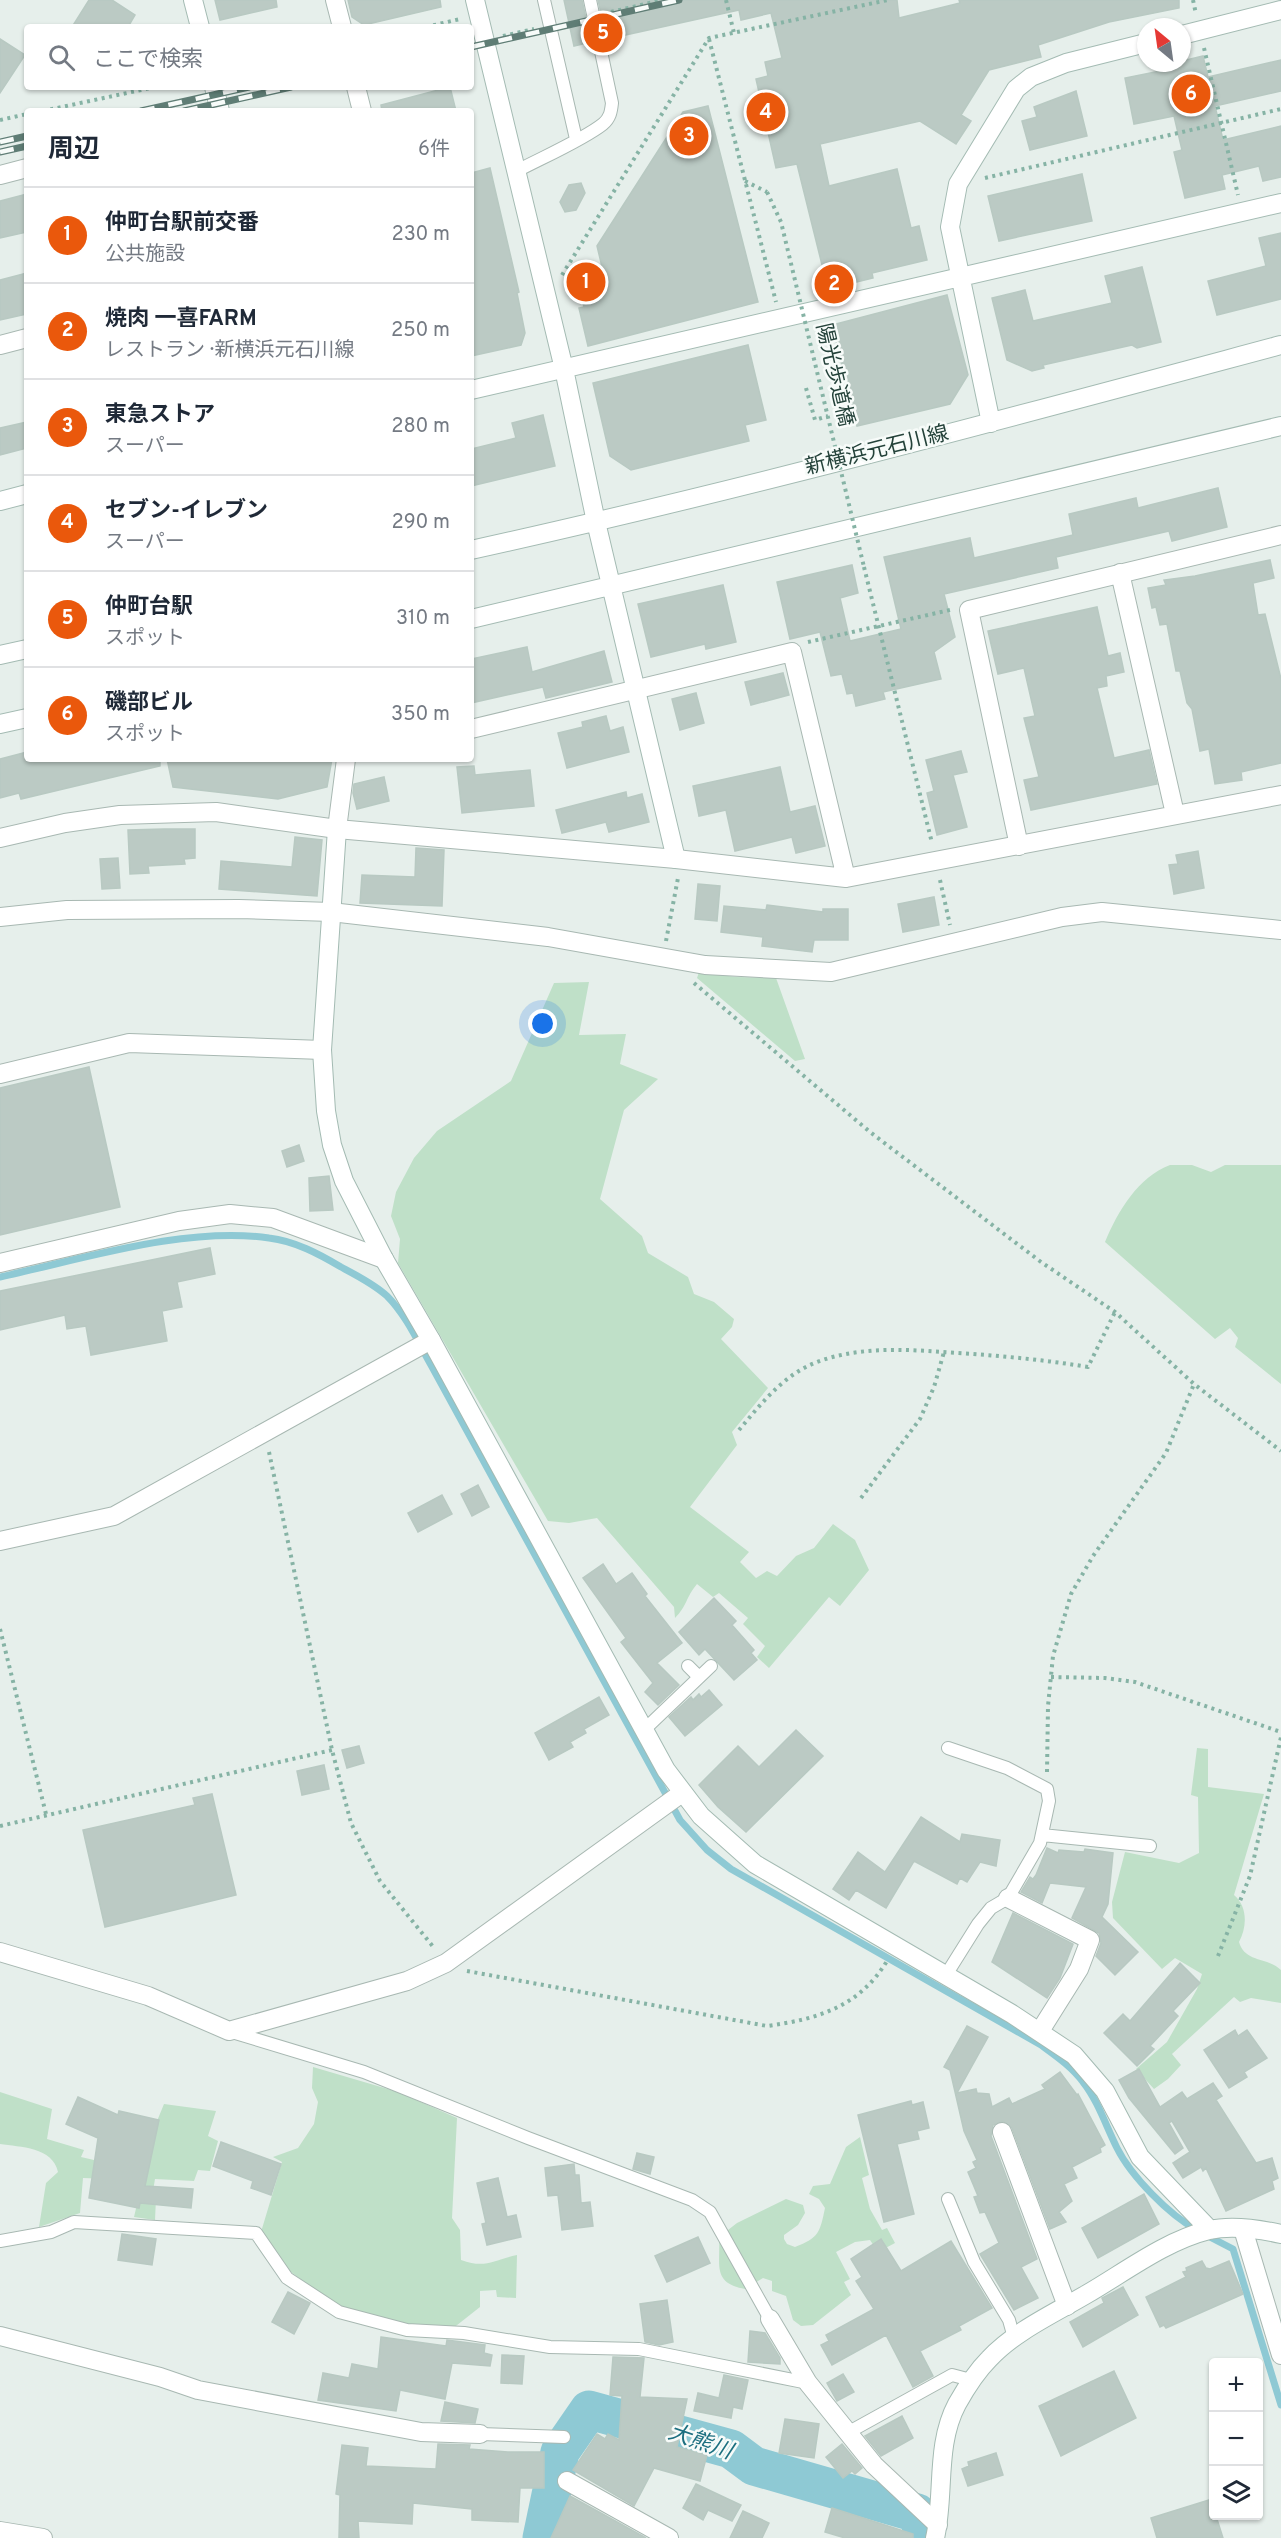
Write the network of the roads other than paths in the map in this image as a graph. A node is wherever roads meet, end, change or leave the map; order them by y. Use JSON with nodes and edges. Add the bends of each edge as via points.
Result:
{"nodes":[{"id":1,"x":194,"y":0,"type":"edge"},
{"id":2,"x":335,"y":0,"type":"edge"},
{"id":3,"x":475,"y":0,"type":"edge"},
{"id":4,"x":544,"y":0,"type":"edge"},
{"id":5,"x":590,"y":0,"type":"edge"},
{"id":6,"x":1281,"y":10,"type":"edge"},
{"id":7,"x":199,"y":24,"type":"edge"},
{"id":8,"x":341,"y":24,"type":"edge"},
{"id":9,"x":1191,"y":32,"type":"edge"},
{"id":10,"x":1137,"y":45,"type":"edge"},
{"id":11,"x":215,"y":90,"type":"edge"},
{"id":12,"x":357,"y":90,"type":"edge"},
{"id":13,"x":219,"y":108,"type":"edge"},
{"id":14,"x":361,"y":108,"type":"edge"},
{"id":15,"x":576,"y":139,"type":"junction"},
{"id":16,"x":24,"y":169,"type":"edge"},
{"id":17,"x":515,"y":172,"type":"junction"},
{"id":18,"x":0,"y":175,"type":"edge"},
{"id":19,"x":1281,"y":203,"type":"edge"},
{"id":20,"x":960,"y":276,"type":"junction"},
{"id":21,"x":24,"y":339,"type":"edge"},
{"id":22,"x":0,"y":345,"type":"edge"},
{"id":23,"x":1281,"y":345,"type":"edge"},
{"id":24,"x":564,"y":369,"type":"junction"},
{"id":25,"x":474,"y":389,"type":"edge"},
{"id":26,"x":991,"y":423,"type":"junction"},
{"id":27,"x":1281,"y":426,"type":"edge"},
{"id":28,"x":24,"y":495,"type":"edge"},
{"id":29,"x":0,"y":501,"type":"edge"},
{"id":30,"x":596,"y":522,"type":"junction"},
{"id":31,"x":1280,"y":541,"type":"edge"},
{"id":32,"x":474,"y":549,"type":"edge"},
{"id":33,"x":1120,"y":573,"type":"junction"},
{"id":34,"x":611,"y":588,"type":"junction"},
{"id":35,"x":474,"y":618,"type":"edge"},
{"id":36,"x":24,"y":650,"type":"edge"},
{"id":37,"x":0,"y":655,"type":"edge"},
{"id":38,"x":635,"y":689,"type":"junction"},
{"id":39,"x":24,"y":719,"type":"edge"},
{"id":40,"x":0,"y":724,"type":"edge"},
{"id":41,"x":474,"y":728,"type":"edge"},
{"id":42,"x":346,"y":762,"type":"edge"},
{"id":43,"x":1281,"y":795,"type":"edge"},
{"id":44,"x":1174,"y":813,"type":"junction"},
{"id":45,"x":337,"y":829,"type":"junction"},
{"id":46,"x":0,"y":838,"type":"edge"},
{"id":47,"x":1019,"y":846,"type":"junction"},
{"id":48,"x":676,"y":859,"type":"junction"},
{"id":49,"x":846,"y":878,"type":"junction"},
{"id":50,"x":332,"y":912,"type":"junction"},
{"id":51,"x":0,"y":917,"type":"edge"},
{"id":52,"x":1281,"y":930,"type":"edge"},
{"id":53,"x":322,"y":1050,"type":"junction"},
{"id":54,"x":0,"y":1074,"type":"edge"},
{"id":55,"x":384,"y":1259,"type":"junction"},
{"id":56,"x":0,"y":1263,"type":"edge"},
{"id":57,"x":431,"y":1340,"type":"junction"},
{"id":58,"x":0,"y":1541,"type":"edge"},
{"id":59,"x":688,"y":1666,"type":"dead end"},
{"id":60,"x":711,"y":1666,"type":"dead end"},
{"id":61,"x":699,"y":1677,"type":"junction"},
{"id":62,"x":644,"y":1730,"type":"junction"},
{"id":63,"x":948,"y":1748,"type":"dead end"},
{"id":64,"x":681,"y":1794,"type":"junction"},
{"id":65,"x":1042,"y":1835,"type":"junction"},
{"id":66,"x":1150,"y":1846,"type":"dead end"},
{"id":67,"x":1008,"y":1898,"type":"junction"},
{"id":68,"x":0,"y":1952,"type":"edge"},
{"id":69,"x":946,"y":1976,"type":"junction"},
{"id":70,"x":229,"y":2031,"type":"junction"},
{"id":71,"x":1040,"y":2031,"type":"junction"},
{"id":72,"x":1002,"y":2132,"type":"dead end"},
{"id":73,"x":948,"y":2199,"type":"dead end"},
{"id":74,"x":1243,"y":2229,"type":"junction"},
{"id":75,"x":1209,"y":2230,"type":"junction"},
{"id":76,"x":1281,"y":2234,"type":"edge"},
{"id":77,"x":0,"y":2241,"type":"edge"},
{"id":78,"x":1067,"y":2306,"type":"junction"},
{"id":79,"x":770,"y":2319,"type":"joint"},
{"id":80,"x":0,"y":2336,"type":"edge"},
{"id":81,"x":1014,"y":2338,"type":"junction"},
{"id":82,"x":1281,"y":2355,"type":"edge"},
{"id":83,"x":971,"y":2380,"type":"junction"},
{"id":84,"x":808,"y":2383,"type":"junction"},
{"id":85,"x":849,"y":2432,"type":"junction"},
{"id":86,"x":480,"y":2434,"type":"joint"},
{"id":87,"x":564,"y":2437,"type":"dead end"},
{"id":88,"x":567,"y":2481,"type":"dead end"},
{"id":89,"x":0,"y":2530,"type":"edge"},
{"id":90,"x":936,"y":2532,"type":"edge"},
{"id":91,"x":43,"y":2538,"type":"edge"},
{"id":92,"x":669,"y":2538,"type":"edge"}],
"edges":[{"from":1,"to":7,"type":"street"},
{"from":2,"to":8,"type":"street"},
{"from":3,"to":17,"type":"street"},
{"from":4,"to":15,"type":"lane"},
{"from":5,"to":15,"type":"lane","via":[[611,114],[603,124]]},
{"from":6,"to":9,"type":"street"},
{"from":10,"to":20,"type":"street","via":[[1066,63],[1031,77],[1016,89],[958,184],[950,226]]},
{"from":11,"to":13,"type":"street"},
{"from":12,"to":14,"type":"street"},
{"from":15,"to":17,"type":"lane"},
{"from":16,"to":18,"type":"street"},
{"from":17,"to":24,"type":"street"},
{"from":19,"to":20,"type":"street"},
{"from":20,"to":24,"type":"street"},
{"from":20,"to":26,"type":"street"},
{"from":21,"to":22,"type":"street"},
{"from":23,"to":26,"type":"street","name":"新横浜元石川線"},
{"from":24,"to":25,"type":"street"},
{"from":24,"to":30,"type":"street"},
{"from":26,"to":30,"type":"street","name":"新横浜元石川線"},
{"from":27,"to":34,"type":"street"},
{"from":28,"to":29,"type":"street"},
{"from":30,"to":32,"type":"street","name":"新横浜元石川線"},
{"from":30,"to":34,"type":"street"},
{"from":31,"to":33,"type":"street"},
{"from":33,"to":44,"type":"street"},
{"from":33,"to":47,"type":"street","via":[[969,610]]},
{"from":34,"to":35,"type":"street"},
{"from":34,"to":38,"type":"street"},
{"from":36,"to":37,"type":"street"},
{"from":38,"to":41,"type":"street"},
{"from":38,"to":48,"type":"street"},
{"from":38,"to":49,"type":"street","via":[[792,651]]},
{"from":39,"to":40,"type":"street"},
{"from":42,"to":45,"type":"street"},
{"from":43,"to":44,"type":"street"},
{"from":44,"to":47,"type":"street"},
{"from":45,"to":46,"type":"street","via":[[216,812],[168,812],[65,823]]},
{"from":45,"to":48,"type":"street"},
{"from":45,"to":50,"type":"street"},
{"from":47,"to":49,"type":"street"},
{"from":48,"to":49,"type":"street"},
{"from":50,"to":51,"type":"street","via":[[100,909]]},
{"from":50,"to":52,"type":"street","via":[[548,937],[705,965],[831,972],[1062,917],[1102,912]]},
{"from":50,"to":53,"type":"street"},
{"from":53,"to":54,"type":"street","via":[[129,1043]]},
{"from":53,"to":55,"type":"street","via":[[332,1146],[344,1181]]},
{"from":55,"to":56,"type":"street","via":[[273,1218],[230,1214],[179,1221]]},
{"from":55,"to":57,"type":"street"},
{"from":57,"to":58,"type":"street","via":[[114,1516]]},
{"from":57,"to":62,"type":"street"},
{"from":59,"to":61,"type":"lane"},
{"from":60,"to":61,"type":"lane"},
{"from":61,"to":62,"type":"lane"},
{"from":62,"to":64,"type":"street"},
{"from":63,"to":65,"type":"lane","via":[[1007,1768],[1047,1789],[1049,1801]]},
{"from":64,"to":69,"type":"street","via":[[754,1864]]},
{"from":64,"to":70,"type":"street","via":[[446,1963],[407,1981]]},
{"from":65,"to":66,"type":"lane"},
{"from":65,"to":67,"type":"lane"},
{"from":67,"to":69,"type":"lane","via":[[991,1908]]},
{"from":67,"to":71,"type":"street","via":[[1090,1940],[1079,1970]]},
{"from":68,"to":70,"type":"street","via":[[148,1996]]},
{"from":69,"to":71,"type":"street"},
{"from":70,"to":79,"type":"lane","via":[[364,2072],[692,2200],[710,2212]]},
{"from":71,"to":75,"type":"street","via":[[1074,2055],[1090,2072],[1105,2091],[1140,2157]]},
{"from":72,"to":78,"type":"street"},
{"from":73,"to":81,"type":"lane","via":[[974,2262],[1009,2320]]},
{"from":74,"to":75,"type":"street"},
{"from":74,"to":76,"type":"street"},
{"from":74,"to":82,"type":"street"},
{"from":75,"to":78,"type":"street","via":[[1158,2252]]},
{"from":77,"to":84,"type":"lane","via":[[51,2232],[74,2222],[256,2233],[287,2278],[339,2312],[407,2330],[464,2333],[550,2347],[639,2349]]},
{"from":78,"to":81,"type":"street"},
{"from":79,"to":84,"type":"street"},
{"from":80,"to":86,"type":"street","via":[[198,2390],[421,2432]]},
{"from":81,"to":83,"type":"street","via":[[989,2358]]},
{"from":83,"to":85,"type":"lane","via":[[952,2375]]},
{"from":83,"to":90,"type":"street","via":[[956,2406],[944,2446]]},
{"from":84,"to":85,"type":"street"},
{"from":85,"to":90,"type":"street"},
{"from":86,"to":87,"type":"lane"},
{"from":88,"to":92,"type":"street"},
{"from":89,"to":91,"type":"street"}]}
